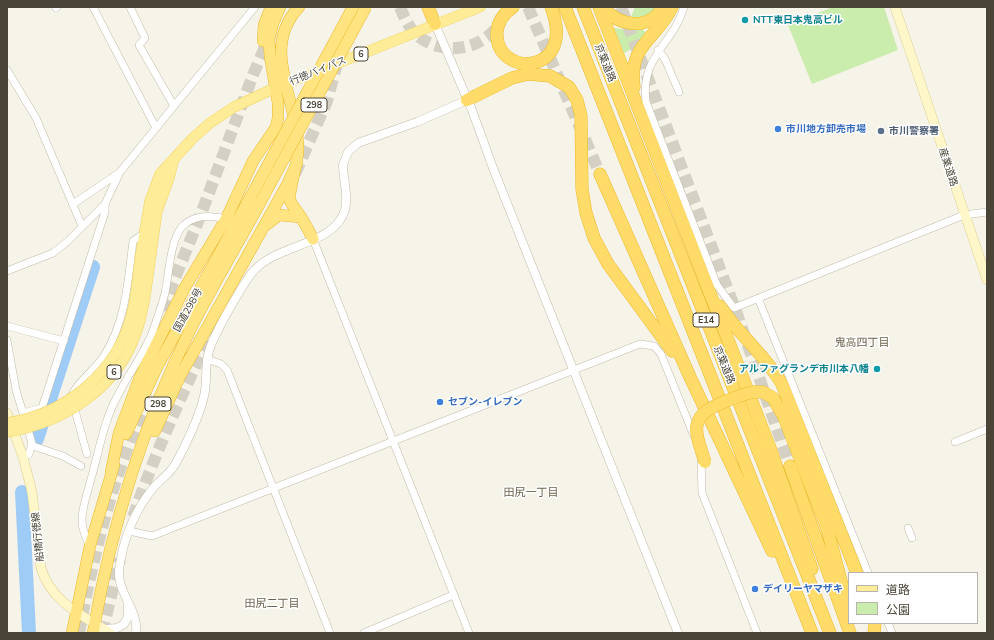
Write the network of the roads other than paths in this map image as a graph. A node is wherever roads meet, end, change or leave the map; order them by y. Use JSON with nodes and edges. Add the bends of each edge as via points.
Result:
{"nodes":[{"id":1,"x":93,"y":7,"type":"edge"},
{"id":2,"x":130,"y":7,"type":"edge"},
{"id":3,"x":255,"y":7,"type":"edge"},
{"id":4,"x":271,"y":7,"type":"edge"},
{"id":5,"x":280,"y":7,"type":"edge"},
{"id":6,"x":299,"y":7,"type":"edge"},
{"id":7,"x":353,"y":7,"type":"edge"},
{"id":8,"x":366,"y":7,"type":"edge"},
{"id":9,"x":428,"y":7,"type":"edge"},
{"id":10,"x":480,"y":7,"type":"edge"},
{"id":11,"x":513,"y":7,"type":"edge"},
{"id":12,"x":551,"y":7,"type":"edge"},
{"id":13,"x":565,"y":7,"type":"edge"},
{"id":14,"x":583,"y":7,"type":"edge"},
{"id":15,"x":599,"y":7,"type":"edge"},
{"id":16,"x":603,"y":7,"type":"edge"},
{"id":17,"x":663,"y":7,"type":"edge"},
{"id":18,"x":672,"y":7,"type":"edge"},
{"id":19,"x":684,"y":7,"type":"edge"},
{"id":20,"x":895,"y":7,"type":"edge"},
{"id":21,"x":435,"y":24,"type":"junction"},
{"id":22,"x":658,"y":50,"type":"junction"},
{"id":23,"x":272,"y":66,"type":"junction"},
{"id":24,"x":7,"y":70,"type":"edge"},
{"id":25,"x":281,"y":86,"type":"junction"},
{"id":26,"x":678,"y":92,"type":"dead end"},
{"id":27,"x":467,"y":100,"type":"junction"},
{"id":28,"x":174,"y":106,"type":"junction"},
{"id":29,"x":643,"y":120,"type":"junction"},
{"id":30,"x":156,"y":128,"type":"junction"},
{"id":31,"x":173,"y":162,"type":"junction"},
{"id":32,"x":297,"y":163,"type":"junction"},
{"id":33,"x":248,"y":171,"type":"junction"},
{"id":34,"x":120,"y":172,"type":"junction"},
{"id":35,"x":600,"y":174,"type":"tunnel mouth"},
{"id":36,"x":276,"y":202,"type":"junction"},
{"id":37,"x":73,"y":204,"type":"junction"},
{"id":38,"x":105,"y":204,"type":"junction"},
{"id":39,"x":987,"y":212,"type":"edge"},
{"id":40,"x":964,"y":215,"type":"junction"},
{"id":41,"x":300,"y":217,"type":"junction"},
{"id":42,"x":226,"y":219,"type":"junction"},
{"id":43,"x":82,"y":226,"type":"junction"},
{"id":44,"x":260,"y":231,"type":"junction"},
{"id":45,"x":143,"y":234,"type":"junction"},
{"id":46,"x":313,"y":239,"type":"junction"},
{"id":47,"x":146,"y":254,"type":"junction"},
{"id":48,"x":7,"y":271,"type":"edge"},
{"id":49,"x":987,"y":280,"type":"edge"},
{"id":50,"x":711,"y":292,"type":"junction"},
{"id":51,"x":758,"y":298,"type":"junction"},
{"id":52,"x":7,"y":326,"type":"edge"},
{"id":53,"x":7,"y":340,"type":"edge"},
{"id":54,"x":64,"y":342,"type":"junction"},
{"id":55,"x":207,"y":359,"type":"junction"},
{"id":56,"x":574,"y":370,"type":"junction"},
{"id":57,"x":690,"y":377,"type":"junction"},
{"id":58,"x":72,"y":403,"type":"junction"},
{"id":59,"x":7,"y":413,"type":"edge"},
{"id":60,"x":22,"y":414,"type":"junction"},
{"id":61,"x":7,"y":423,"type":"edge"},
{"id":62,"x":25,"y":423,"type":"junction"},
{"id":63,"x":987,"y":428,"type":"edge"},
{"id":64,"x":7,"y":432,"type":"edge"},
{"id":65,"x":393,"y":440,"type":"junction"},
{"id":66,"x":955,"y":442,"type":"dead end"},
{"id":67,"x":33,"y":446,"type":"junction"},
{"id":68,"x":87,"y":454,"type":"dead end"},
{"id":69,"x":23,"y":457,"type":"junction"},
{"id":70,"x":705,"y":462,"type":"dead end"},
{"id":71,"x":81,"y":466,"type":"dead end"},
{"id":72,"x":790,"y":466,"type":"tunnel mouth"},
{"id":73,"x":111,"y":472,"type":"junction"},
{"id":74,"x":274,"y":487,"type":"junction"},
{"id":75,"x":120,"y":510,"type":"junction"},
{"id":76,"x":908,"y":528,"type":"dead end"},
{"id":77,"x":129,"y":531,"type":"junction"},
{"id":78,"x":912,"y":538,"type":"dead end"},
{"id":79,"x":90,"y":546,"type":"junction"},
{"id":80,"x":857,"y":572,"type":"edge"},
{"id":81,"x":868,"y":572,"type":"edge"},
{"id":82,"x":453,"y":595,"type":"junction"},
{"id":83,"x":128,"y":604,"type":"junction"},
{"id":84,"x":848,"y":607,"type":"edge"},
{"id":85,"x":76,"y":611,"type":"junction"},
{"id":86,"x":94,"y":628,"type":"edge"},
{"id":87,"x":108,"y":631,"type":"edge"},
{"id":88,"x":72,"y":633,"type":"edge"},
{"id":89,"x":136,"y":633,"type":"edge"},
{"id":90,"x":330,"y":633,"type":"edge"},
{"id":91,"x":364,"y":633,"type":"edge"},
{"id":92,"x":469,"y":633,"type":"edge"},
{"id":93,"x":678,"y":633,"type":"edge"},
{"id":94,"x":757,"y":633,"type":"edge"},
{"id":95,"x":811,"y":633,"type":"edge"},
{"id":96,"x":830,"y":633,"type":"edge"},
{"id":97,"x":833,"y":633,"type":"edge"},
{"id":98,"x":850,"y":633,"type":"edge"}],
"edges":[{"from":1,"to":30,"type":"street"},
{"from":2,"to":28,"type":"street","via":[[145,38],[139,45]]},
{"from":3,"to":28,"type":"street"},
{"from":4,"to":23,"type":"highway","via":[[263,35],[264,48]]},
{"from":5,"to":23,"type":"highway","number":"298","via":[[270,35]]},
{"from":6,"to":25,"type":"highway","number":"298","via":[[286,25],[282,42]]},
{"from":7,"to":73,"type":"highway","name":"国道298号","number":"298","bridge":true,"via":[[157,367],[128,428]]},
{"from":8,"to":75,"type":"highway","name":"国道298号","number":"298","bridge":true,"via":[[212,288],[171,371],[143,441]]},
{"from":9,"to":21,"type":"highway"},
{"from":10,"to":21,"type":"main road","name":"行徳バイパス","number":"6"},
{"from":11,"to":12,"type":"highway","via":[[500,21],[498,40],[502,51],[509,58],[528,64],[544,59],[554,47],[558,30]]},
{"from":13,"to":95,"type":"highway","name":"京葉道路","number":"E14"},
{"from":14,"to":96,"type":"highway","name":"京葉道路","number":"E14"},
{"from":15,"to":29,"type":"highway"},
{"from":16,"to":17,"type":"highway","via":[[614,18],[632,24],[650,20]]},
{"from":18,"to":29,"type":"highway","via":[[665,20],[643,44],[634,62],[633,81]]},
{"from":19,"to":22,"type":"street","via":[[674,30]]},
{"from":20,"to":40,"type":"main road","name":"産業道路"},
{"from":21,"to":25,"type":"main road","name":"行徳バイパス","number":"6"},
{"from":21,"to":27,"type":"street"},
{"from":22,"to":26,"type":"street","via":[[665,59]]},
{"from":22,"to":51,"type":"street","via":[[650,64],[646,80],[648,109],[718,285],[734,308]]},
{"from":23,"to":25,"type":"highway","number":"298"},
{"from":24,"to":37,"type":"street","via":[[36,118]]},
{"from":25,"to":31,"type":"main road","name":"行徳バイパス","number":"6","via":[[234,107],[210,123],[193,138]]},
{"from":25,"to":32,"type":"highway","number":"298","via":[[297,133]]},
{"from":25,"to":33,"type":"highway","number":"298","via":[[276,127]]},
{"from":27,"to":46,"type":"street","via":[[353,147],[343,165],[346,209],[334,228]]},
{"from":27,"to":56,"type":"street"},
{"from":27,"to":57,"type":"highway","via":[[512,78],[528,74],[550,76],[569,88],[577,100],[582,116],[582,189],[594,238],[616,275]]},
{"from":28,"to":30,"type":"street"},
{"from":29,"to":50,"type":"highway"},
{"from":30,"to":34,"type":"street"},
{"from":31,"to":45,"type":"main road","name":"行徳バイパス","number":"6","via":[[160,174],[150,201]]},
{"from":31,"to":47,"type":"main road","name":"行徳バイパス","number":"6"},
{"from":32,"to":36,"type":"highway","number":"298"},
{"from":32,"to":41,"type":"highway","via":[[289,195],[291,204]]},
{"from":33,"to":36,"type":"highway","via":[[250,186]]},
{"from":33,"to":42,"type":"highway","number":"298"},
{"from":34,"to":37,"type":"street"},
{"from":34,"to":38,"type":"street"},
{"from":35,"to":57,"type":"highway"},
{"from":36,"to":41,"type":"highway"},
{"from":36,"to":44,"type":"highway","number":"298"},
{"from":37,"to":43,"type":"street"},
{"from":38,"to":43,"type":"street"},
{"from":38,"to":54,"type":"street","via":[[105,212]]},
{"from":39,"to":40,"type":"street"},
{"from":40,"to":49,"type":"main road","name":"産業道路"},
{"from":40,"to":51,"type":"street"},
{"from":41,"to":44,"type":"highway","via":[[279,214]]},
{"from":41,"to":46,"type":"highway"},
{"from":42,"to":73,"type":"highway","number":"298","via":[[184,289],[140,377],[119,433]]},
{"from":42,"to":79,"type":"street","via":[[207,216],[195,218],[184,225],[176,237],[164,294],[153,330],[144,352],[117,396],[83,508],[84,533]]},
{"from":43,"to":48,"type":"street","via":[[53,253]]},
{"from":44,"to":75,"type":"highway","number":"298","via":[[180,376]]},
{"from":45,"to":47,"type":"main road","name":"行徳バイパス","number":"6"},
{"from":45,"to":58,"type":"street","via":[[133,242],[121,321],[94,370],[75,388],[71,396]]},
{"from":46,"to":55,"type":"street","via":[[269,257],[252,272],[215,338]]},
{"from":46,"to":65,"type":"street"},
{"from":47,"to":61,"type":"main road","name":"行徳バイパス","number":"6","bridge":true,"via":[[130,321],[106,366],[86,387],[55,408]]},
{"from":47,"to":64,"type":"main road","name":"行徳バイパス","number":"6","bridge":true,"via":[[144,300],[136,333],[126,355],[112,375],[89,398],[62,416]]},
{"from":50,"to":80,"type":"highway","via":[[782,384]]},
{"from":50,"to":97,"type":"highway","via":[[798,524]]},
{"from":51,"to":81,"type":"street"},
{"from":52,"to":54,"type":"street"},
{"from":53,"to":60,"type":"street"},
{"from":54,"to":60,"type":"street","via":[[42,408]]},
{"from":55,"to":74,"type":"street","via":[[221,364],[227,370]]},
{"from":55,"to":77,"type":"street","via":[[204,396],[176,462],[144,502]]},
{"from":56,"to":65,"type":"street"},
{"from":56,"to":93,"type":"street"},
{"from":56,"to":94,"type":"street","via":[[640,344],[650,344],[658,349],[676,386],[702,460],[702,493]]},
{"from":57,"to":95,"type":"highway"},
{"from":58,"to":62,"type":"street","via":[[56,412]]},
{"from":58,"to":68,"type":"street"},
{"from":59,"to":69,"type":"main road","name":"船橋行徳線"},
{"from":60,"to":62,"type":"street"},
{"from":62,"to":67,"type":"street"},
{"from":63,"to":66,"type":"street"},
{"from":65,"to":74,"type":"street"},
{"from":65,"to":82,"type":"street"},
{"from":67,"to":69,"type":"street","via":[[29,454]]},
{"from":67,"to":71,"type":"street","via":[[63,456]]},
{"from":69,"to":85,"type":"main road","name":"船橋行徳線","via":[[32,492],[44,577],[58,598]]},
{"from":70,"to":84,"type":"highway","bridge":true,"via":[[696,434],[700,416],[718,404],[756,392],[765,393],[773,398],[784,417],[827,528]]},
{"from":72,"to":98,"type":"highway"},
{"from":73,"to":79,"type":"highway","name":"国道298号","number":"298"},
{"from":74,"to":77,"type":"street","via":[[152,536]]},
{"from":74,"to":90,"type":"street"},
{"from":75,"to":86,"type":"highway","name":"国道298号","number":"298"},
{"from":76,"to":78,"type":"street"},
{"from":77,"to":83,"type":"street","via":[[119,577]]},
{"from":79,"to":85,"type":"highway","name":"国道298号","number":"298"},
{"from":82,"to":91,"type":"street"},
{"from":82,"to":92,"type":"street"},
{"from":83,"to":87,"type":"street","via":[[128,617],[124,624]]},
{"from":83,"to":89,"type":"street","via":[[134,614]]},
{"from":85,"to":86,"type":"main road","name":"船橋行徳線"},
{"from":85,"to":88,"type":"highway","name":"国道298号","number":"298"},
{"from":86,"to":87,"type":"main road","name":"船橋行徳線"}]}
